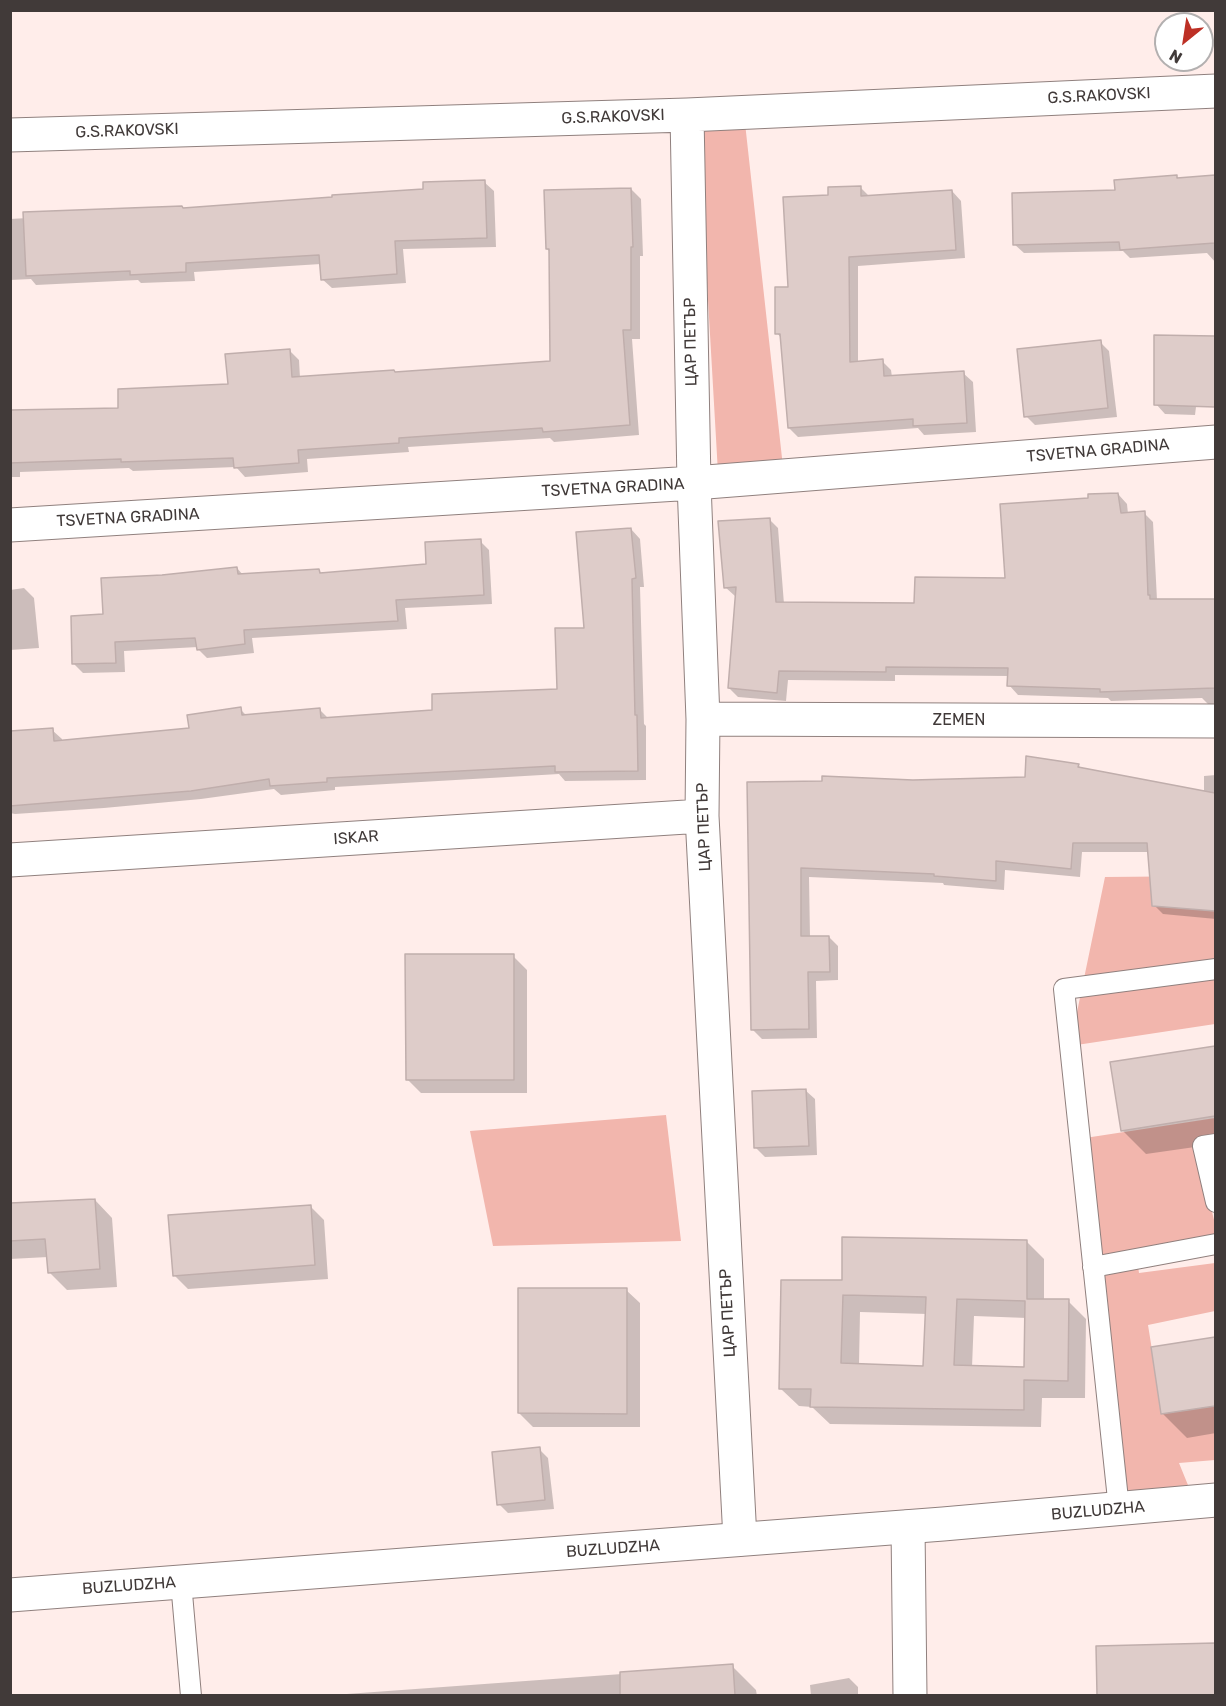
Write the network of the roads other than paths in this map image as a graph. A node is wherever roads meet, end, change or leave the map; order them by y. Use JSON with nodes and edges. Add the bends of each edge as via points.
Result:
{"nodes":[{"id":1,"x":1215,"y":91,"type":"edge"},
{"id":2,"x":687,"y":115,"type":"junction"},
{"id":3,"x":10,"y":135,"type":"edge"},
{"id":4,"x":1215,"y":442,"type":"edge"},
{"id":5,"x":694,"y":483,"type":"junction"},
{"id":6,"x":10,"y":525,"type":"edge"},
{"id":7,"x":703,"y":719,"type":"junction"},
{"id":8,"x":1215,"y":721,"type":"edge"},
{"id":9,"x":702,"y":816,"type":"junction"},
{"id":10,"x":10,"y":860,"type":"edge"},
{"id":11,"x":1215,"y":969,"type":"edge"},
{"id":12,"x":1215,"y":1144,"type":"edge"},
{"id":13,"x":1215,"y":1203,"type":"edge"},
{"id":14,"x":1215,"y":1244,"type":"edge"},
{"id":15,"x":1093,"y":1267,"type":"junction"},
{"id":16,"x":1215,"y":1500,"type":"edge"},
{"id":17,"x":1119,"y":1509,"type":"junction"},
{"id":18,"x":908,"y":1527,"type":"junction"},
{"id":19,"x":740,"y":1539,"type":"junction"},
{"id":20,"x":181,"y":1582,"type":"junction"},
{"id":21,"x":10,"y":1595,"type":"edge"},
{"id":22,"x":191,"y":1695,"type":"edge"},
{"id":23,"x":910,"y":1695,"type":"edge"}],
"edges":[{"from":1,"to":2,"type":"street","name":"G.S.RAKOVSKI"},
{"from":2,"to":3,"type":"street","name":"G.S.RAKOVSKI"},
{"from":2,"to":5,"type":"street","name":"ЦАР ПЕТЪР"},
{"from":4,"to":5,"type":"street","name":"TSVETNA GRADINA"},
{"from":5,"to":6,"type":"street","name":"TSVETNA GRADINA"},
{"from":5,"to":7,"type":"street","name":"ЦАР ПЕТЪР"},
{"from":7,"to":8,"type":"street","name":"ZEMEN"},
{"from":7,"to":9,"type":"street","name":"ЦАР ПЕТЪР"},
{"from":9,"to":10,"type":"street","name":"ISKAR"},
{"from":9,"to":19,"type":"street","name":"ЦАР ПЕТЪР"},
{"from":11,"to":15,"type":"lane","via":[[1064,989]]},
{"from":12,"to":13,"type":"lane","via":[[1203,1146]]},
{"from":14,"to":15,"type":"lane"},
{"from":15,"to":17,"type":"lane"},
{"from":16,"to":17,"type":"street","name":"BUZLUDZHA"},
{"from":17,"to":18,"type":"street","name":"BUZLUDZHA"},
{"from":18,"to":19,"type":"street","name":"BUZLUDZHA"},
{"from":18,"to":23,"type":"street"},
{"from":19,"to":20,"type":"street","name":"BUZLUDZHA"},
{"from":20,"to":21,"type":"street","name":"BUZLUDZHA"},
{"from":20,"to":22,"type":"lane"}]}
